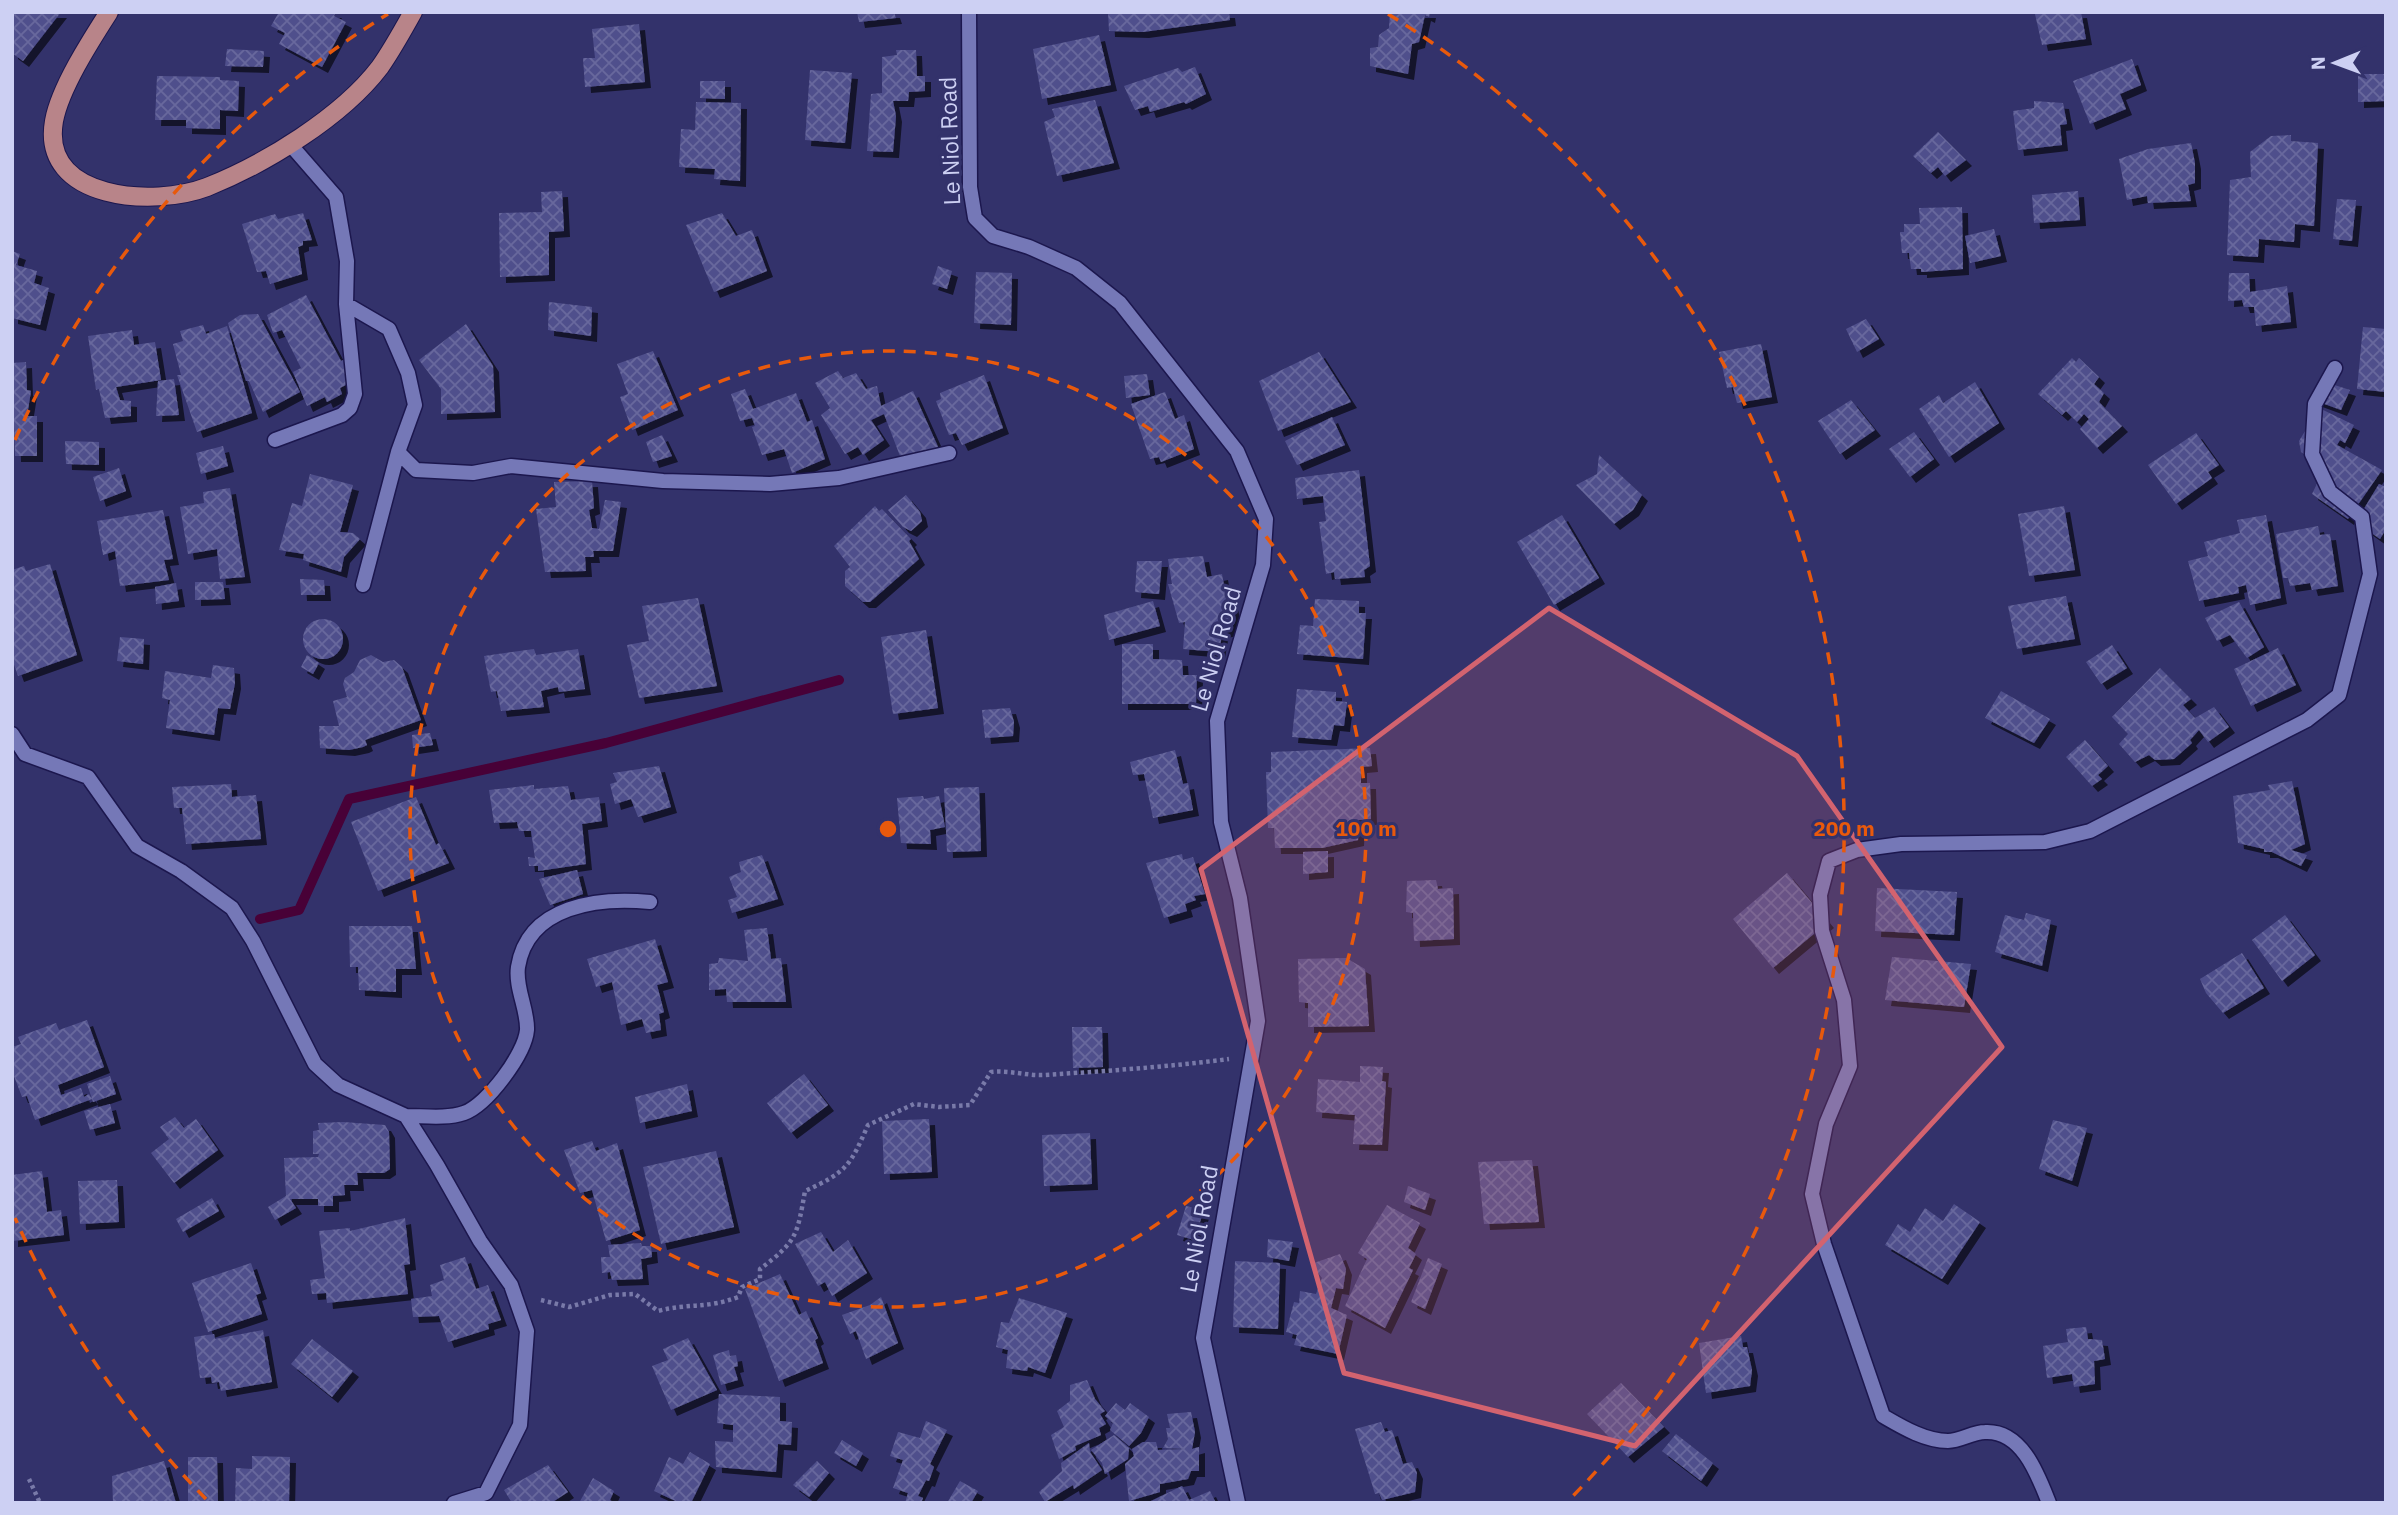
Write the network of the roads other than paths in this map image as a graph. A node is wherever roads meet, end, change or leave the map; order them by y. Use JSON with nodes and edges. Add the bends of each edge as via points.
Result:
{"nodes":[{"id":1,"x":109,"y":12,"type":"edge"},
{"id":2,"x":413,"y":12,"type":"edge"},
{"id":3,"x":969,"y":12,"type":"edge"},
{"id":4,"x":289,"y":143,"type":"junction"},
{"id":5,"x":346,"y":304,"type":"junction"},
{"id":6,"x":2335,"y":368,"type":"dead end"},
{"id":7,"x":275,"y":440,"type":"dead end"},
{"id":8,"x":398,"y":452,"type":"junction"},
{"id":9,"x":949,"y":453,"type":"dead end"},
{"id":10,"x":363,"y":585,"type":"dead end"},
{"id":11,"x":12,"y":734,"type":"edge"},
{"id":12,"x":650,"y":902,"type":"dead end"},
{"id":13,"x":406,"y":1116,"type":"junction"},
{"id":14,"x":454,"y":1503,"type":"edge"},
{"id":15,"x":1238,"y":1503,"type":"edge"},
{"id":16,"x":2049,"y":1503,"type":"edge"}],
"edges":[{"from":1,"to":4,"type":"main road","via":[[54,119],[54,152],[62,166],[99,191],[161,196],[205,188]]},
{"from":2,"to":4,"type":"main road","via":[[379,68],[341,106]]},
{"from":3,"to":15,"type":"street","name":"Le Niol Road","via":[[970,187],[975,218],[993,236],[1076,268],[1120,303],[1237,451],[1266,519],[1263,565],[1217,721],[1221,822],[1240,898],[1258,1021],[1203,1338]]},
{"from":4,"to":5,"type":"street","via":[[335,197],[347,261]]},
{"from":5,"to":7,"type":"street","via":[[355,394],[350,408]]},
{"from":5,"to":8,"type":"street","via":[[389,330],[408,373],[415,405]]},
{"from":6,"to":16,"type":"street","via":[[2315,404],[2312,454],[2330,492],[2362,517],[2370,573],[2339,695],[2307,720],[2090,831],[2045,842],[1901,844],[1857,850],[1829,860],[1820,895],[1822,931],[1844,1000],[1850,1066],[1826,1124],[1812,1194],[1824,1244],[1883,1416],[1913,1433],[1948,1441],[1986,1432],[2012,1438],[2036,1469]]},
{"from":8,"to":9,"type":"street","via":[[416,470],[473,473],[510,466],[663,481],[769,484],[839,478]]},
{"from":8,"to":10,"type":"street"},
{"from":11,"to":13,"type":"street","via":[[25,754],[88,777],[137,846],[232,908],[315,1064],[338,1084]]},
{"from":12,"to":13,"type":"street","via":[[616,899],[560,911],[527,937],[518,969],[527,1028],[523,1049],[488,1095],[466,1112]]},
{"from":13,"to":14,"type":"street","via":[[511,1285],[527,1331],[520,1425],[486,1493]]}]}
